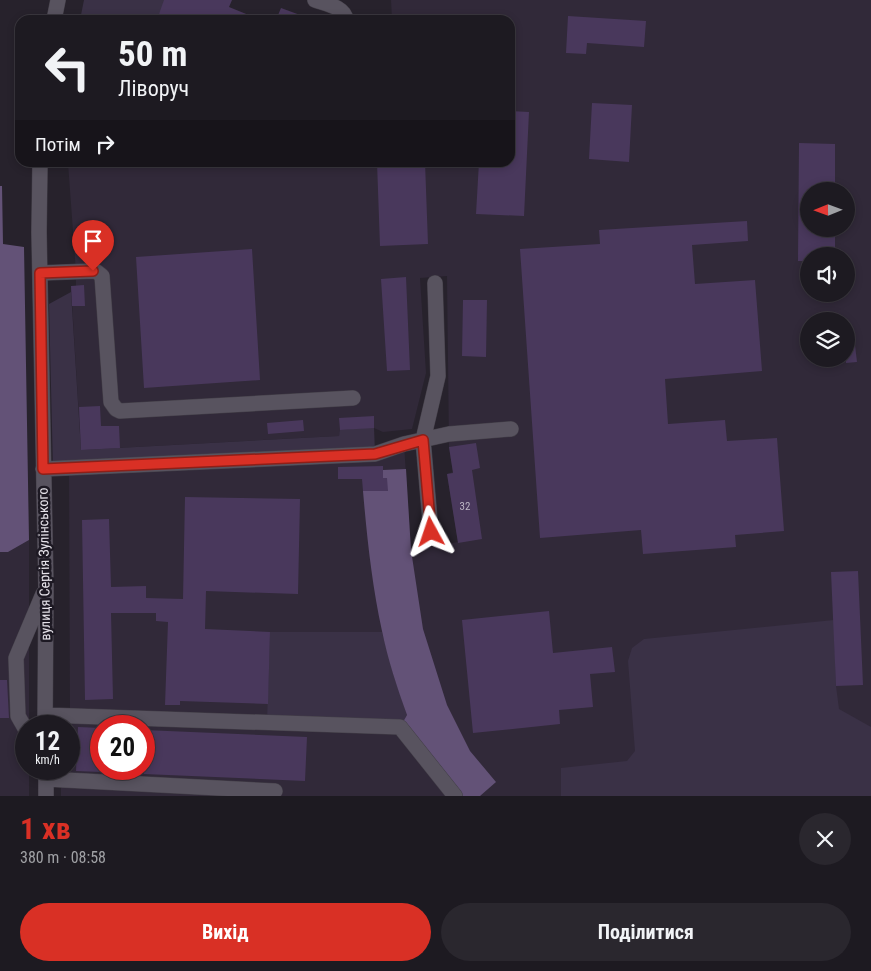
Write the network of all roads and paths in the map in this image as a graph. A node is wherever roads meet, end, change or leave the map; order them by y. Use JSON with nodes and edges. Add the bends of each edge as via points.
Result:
{"nodes":[{"id":1,"x":58,"y":0,"type":"edge"},
{"id":2,"x":315,"y":0,"type":"edge"},
{"id":3,"x":55,"y":15,"type":"edge"},
{"id":4,"x":345,"y":15,"type":"edge"},
{"id":5,"x":40,"y":167,"type":"edge"},
{"id":6,"x":40,"y":273,"type":"junction"},
{"id":7,"x":435,"y":283,"type":"dead end"},
{"id":8,"x":353,"y":398,"type":"dead end"},
{"id":9,"x":510,"y":429,"type":"dead end"},
{"id":10,"x":423,"y":440,"type":"junction"},
{"id":11,"x":43,"y":469,"type":"junction"},
{"id":12,"x":431,"y":532,"type":"dead end"},
{"id":13,"x":46,"y":588,"type":"junction"},
{"id":14,"x":18,"y":715,"type":"edge"},
{"id":15,"x":45,"y":715,"type":"edge"},
{"id":16,"x":80,"y":722,"type":"edge"},
{"id":17,"x":80,"y":776,"type":"edge"},
{"id":18,"x":46,"y":780,"type":"edge"},
{"id":19,"x":275,"y":790,"type":"dead end"},
{"id":20,"x":46,"y":796,"type":"edge"},
{"id":21,"x":454,"y":796,"type":"edge"}],
"edges":[{"from":1,"to":3,"type":"street"},
{"from":2,"to":4,"type":"street"},
{"from":5,"to":6,"type":"street","name":"вулиця Сергія Зулінського"},
{"from":6,"to":8,"type":"street","via":[[93,271],[102,276],[111,402],[120,411]]},
{"from":6,"to":11,"type":"street","name":"вулиця Сергія Зулінського"},
{"from":7,"to":10,"type":"street","via":[[438,376]]},
{"from":9,"to":10,"type":"street","via":[[449,434]]},
{"from":10,"to":11,"type":"street","via":[[375,454]]},
{"from":10,"to":12,"type":"street"},
{"from":11,"to":13,"type":"street","name":"вулиця Сергія Зулінського"},
{"from":13,"to":14,"type":"street","via":[[16,658]]},
{"from":13,"to":15,"type":"street","name":"вулиця Сергія Зулінського"},
{"from":16,"to":21,"type":"street","via":[[400,727]]},
{"from":17,"to":19,"type":"street"},
{"from":18,"to":20,"type":"street"}]}
